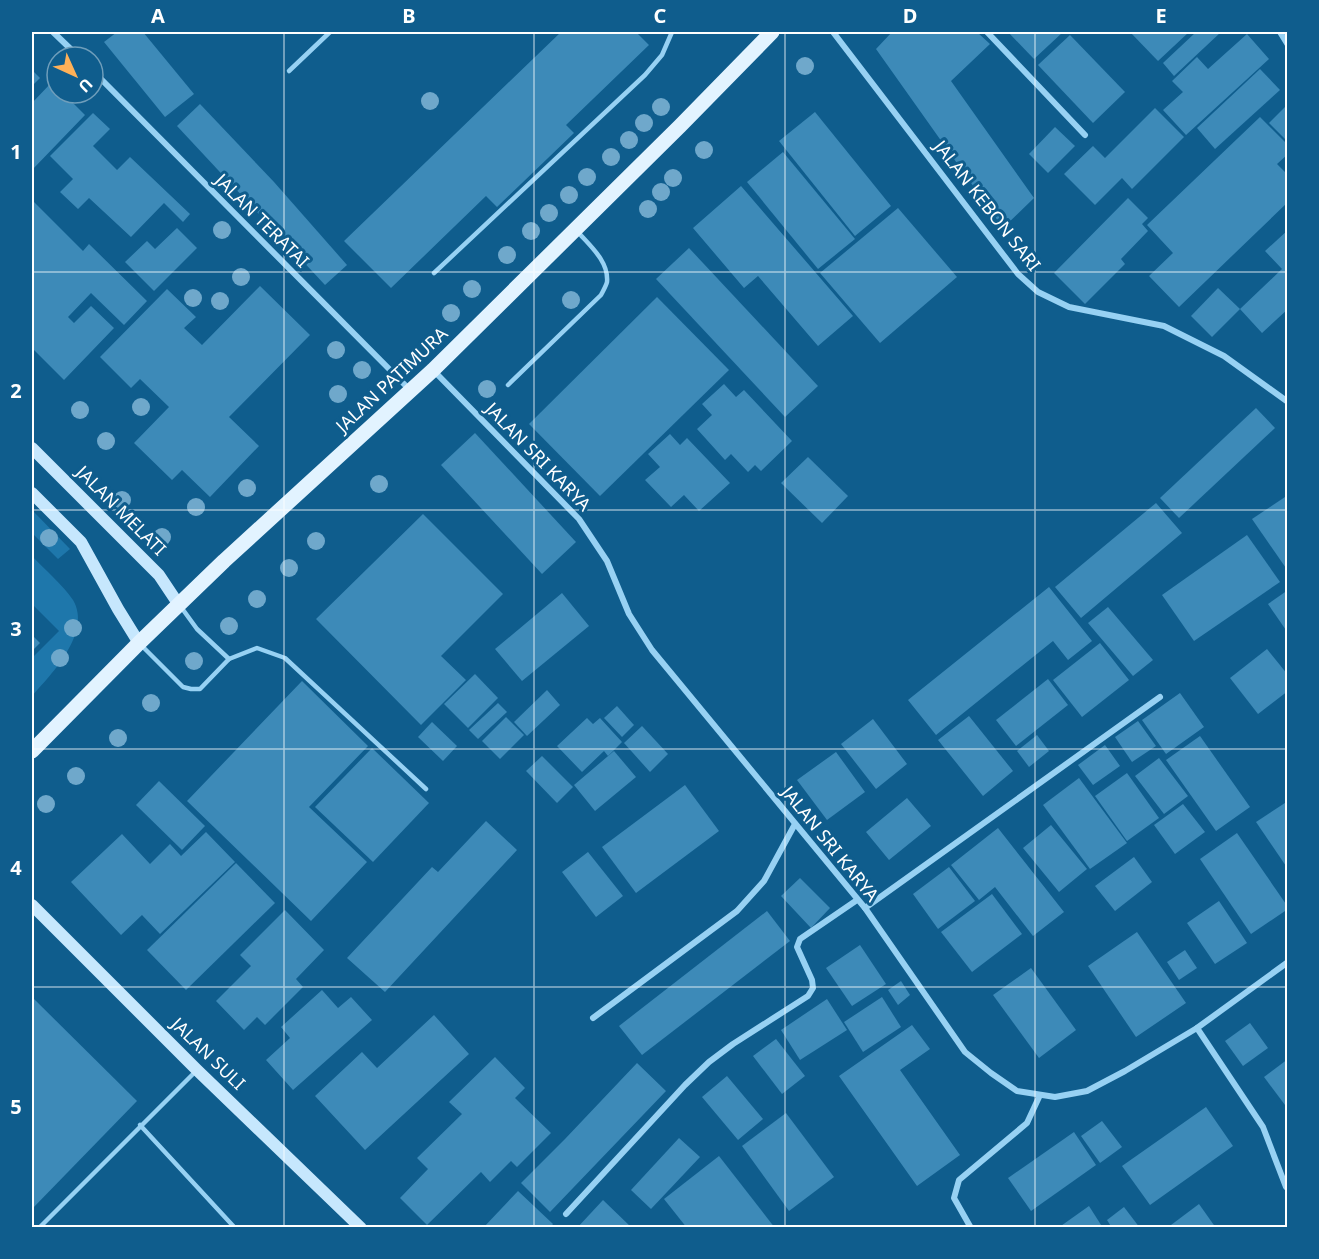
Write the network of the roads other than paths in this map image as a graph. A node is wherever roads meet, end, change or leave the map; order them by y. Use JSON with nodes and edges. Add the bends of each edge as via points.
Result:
{"nodes":[{"id":1,"x":53,"y":32,"type":"edge"},
{"id":2,"x":330,"y":32,"type":"edge"},
{"id":3,"x":672,"y":32,"type":"edge"},
{"id":4,"x":772,"y":32,"type":"edge"},
{"id":5,"x":833,"y":32,"type":"edge"},
{"id":6,"x":987,"y":32,"type":"edge"},
{"id":7,"x":1281,"y":32,"type":"edge"},
{"id":8,"x":67,"y":45,"type":"edge"},
{"id":9,"x":1287,"y":45,"type":"edge"},
{"id":10,"x":289,"y":71,"type":"dead end"},
{"id":11,"x":105,"y":84,"type":"edge"},
{"id":12,"x":1085,"y":135,"type":"dead end"},
{"id":13,"x":576,"y":229,"type":"junction"},
{"id":14,"x":434,"y":273,"type":"dead end"},
{"id":15,"x":433,"y":370,"type":"junction"},
{"id":16,"x":508,"y":385,"type":"dead end"},
{"id":17,"x":410,"y":391,"type":"junction"},
{"id":18,"x":1287,"y":402,"type":"edge"},
{"id":19,"x":32,"y":448,"type":"edge"},
{"id":20,"x":32,"y":493,"type":"edge"},
{"id":21,"x":179,"y":604,"type":"junction"},
{"id":22,"x":139,"y":643,"type":"junction"},
{"id":23,"x":229,"y":659,"type":"junction"},
{"id":24,"x":1160,"y":697,"type":"dead end"},
{"id":25,"x":32,"y":751,"type":"edge"},
{"id":26,"x":426,"y":789,"type":"dead end"},
{"id":27,"x":795,"y":824,"type":"junction"},
{"id":28,"x":857,"y":900,"type":"junction"},
{"id":29,"x":32,"y":905,"type":"edge"},
{"id":30,"x":865,"y":908,"type":"junction"},
{"id":31,"x":1287,"y":962,"type":"edge"},
{"id":32,"x":593,"y":1018,"type":"dead end"},
{"id":33,"x":1197,"y":1028,"type":"junction"},
{"id":34,"x":197,"y":1070,"type":"junction"},
{"id":35,"x":1040,"y":1095,"type":"junction"},
{"id":36,"x":140,"y":1125,"type":"junction"},
{"id":37,"x":1286,"y":1187,"type":"dead end"},
{"id":38,"x":566,"y":1214,"type":"dead end"},
{"id":39,"x":39,"y":1227,"type":"edge"},
{"id":40,"x":235,"y":1227,"type":"edge"},
{"id":41,"x":361,"y":1227,"type":"edge"},
{"id":42,"x":971,"y":1227,"type":"edge"}],
"edges":[{"from":1,"to":8,"type":"street"},
{"from":2,"to":10,"type":"lane"},
{"from":3,"to":14,"type":"lane","via":[[662,55],[645,75]]},
{"from":4,"to":13,"type":"main road","name":"JALAN PATIMURA"},
{"from":5,"to":18,"type":"street","name":"JALAN KEBON SARI","via":[[1018,274],[1038,292],[1069,307],[1164,326],[1224,356]]},
{"from":6,"to":12,"type":"street"},
{"from":7,"to":9,"type":"street"},
{"from":11,"to":17,"type":"street","name":"JALAN TERATAI"},
{"from":13,"to":15,"type":"main road","name":"JALAN PATIMURA"},
{"from":13,"to":16,"type":"lane","via":[[604,263],[607,284],[601,295]]},
{"from":15,"to":17,"type":"main road","name":"JALAN PATIMURA"},
{"from":15,"to":27,"type":"street","name":"JALAN SRI KARYA","via":[[579,519],[607,561],[629,614],[652,650]]},
{"from":17,"to":21,"type":"main road","name":"JALAN PATIMURA"},
{"from":19,"to":21,"type":"main road","name":"JALAN MELATI","via":[[159,575]]},
{"from":20,"to":22,"type":"main road","via":[[81,542]]},
{"from":21,"to":22,"type":"main road","name":"JALAN PATIMURA"},
{"from":21,"to":23,"type":"lane","via":[[197,629]]},
{"from":22,"to":23,"type":"lane","via":[[183,687],[191,689],[200,688]]},
{"from":22,"to":25,"type":"main road","name":"JALAN PATIMURA"},
{"from":23,"to":26,"type":"lane","via":[[258,648],[285,658]]},
{"from":24,"to":30,"type":"street"},
{"from":27,"to":28,"type":"street","name":"JALAN SRI KARYA"},
{"from":27,"to":32,"type":"street","via":[[764,881],[737,911]]},
{"from":28,"to":30,"type":"street","name":"JALAN SRI KARYA"},
{"from":28,"to":38,"type":"street","via":[[800,939],[797,948],[812,980],[808,996],[709,1062]]},
{"from":29,"to":34,"type":"main road","name":"JALAN SULI"},
{"from":30,"to":35,"type":"street","name":"JALAN SRI KARYA","via":[[965,1052],[1017,1091]]},
{"from":31,"to":33,"type":"street","name":"JALAN SRI KARYA"},
{"from":33,"to":35,"type":"street","name":"JALAN SRI KARYA","via":[[1087,1091],[1055,1097]]},
{"from":33,"to":37,"type":"street","via":[[1263,1127]]},
{"from":34,"to":36,"type":"lane"},
{"from":34,"to":41,"type":"main road","name":"JALAN SULI"},
{"from":35,"to":42,"type":"street","via":[[1028,1123],[959,1180],[954,1198]]},
{"from":36,"to":39,"type":"lane"},
{"from":36,"to":40,"type":"lane"}]}
